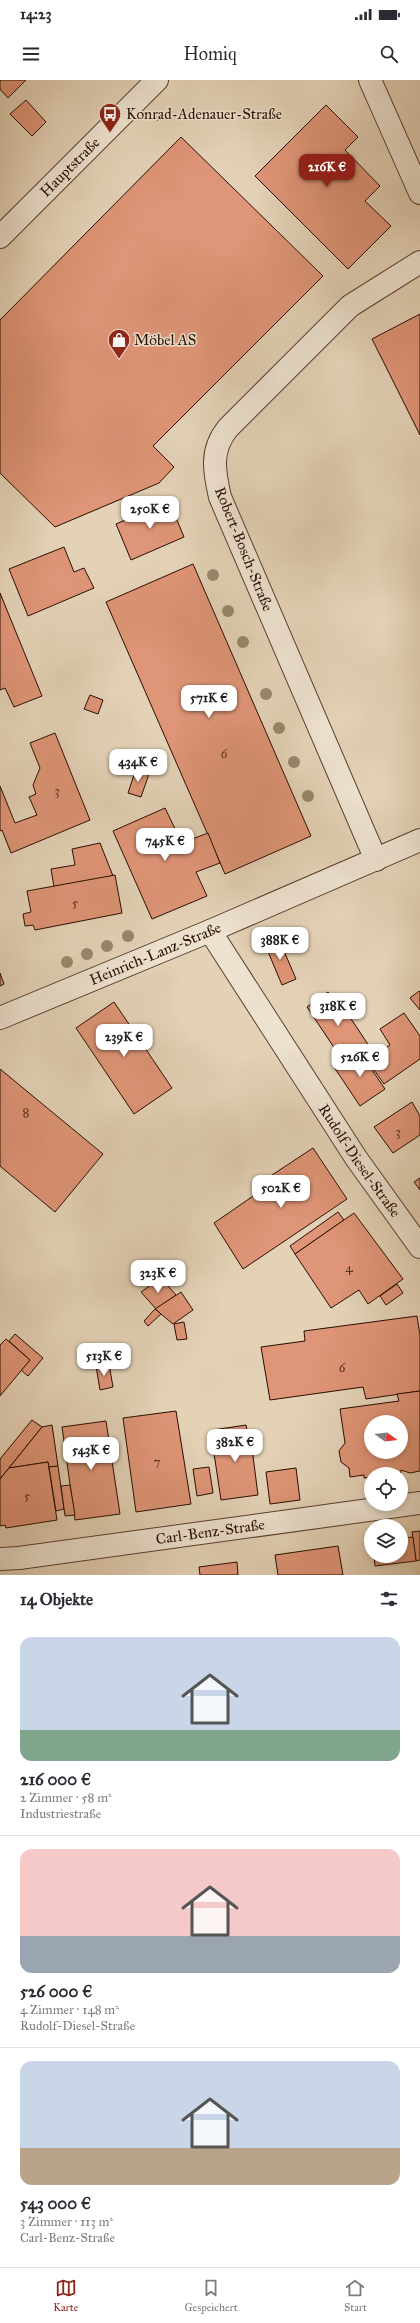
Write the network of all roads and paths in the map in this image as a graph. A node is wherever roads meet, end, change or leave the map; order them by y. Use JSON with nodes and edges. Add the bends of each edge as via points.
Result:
{"nodes":[{"id":1,"x":157,"y":80,"type":"edge"},
{"id":2,"x":370,"y":80,"type":"edge"},
{"id":3,"x":420,"y":193,"type":"edge"},
{"id":4,"x":0,"y":237,"type":"edge"},
{"id":5,"x":420,"y":262,"type":"edge"},
{"id":6,"x":420,"y":840,"type":"edge"},
{"id":7,"x":376,"y":860,"type":"junction"},
{"id":8,"x":210,"y":931,"type":"junction"},
{"id":9,"x":0,"y":1018,"type":"edge"},
{"id":10,"x":420,"y":1247,"type":"edge"},
{"id":11,"x":420,"y":1503,"type":"edge"},
{"id":12,"x":0,"y":1559,"type":"edge"}],
"edges":[{"from":1,"to":4,"type":"street","name":"Hauptstraße"},
{"from":2,"to":3,"type":"street"},
{"from":5,"to":7,"type":"street","name":"Robert-Bosch-Straße","via":[[344,311],[228,428],[219,439],[214,461],[220,497]]},
{"from":6,"to":7,"type":"street","name":"Heinrich-Lanz-Straße"},
{"from":7,"to":8,"type":"street","name":"Heinrich-Lanz-Straße"},
{"from":8,"to":9,"type":"street","name":"Heinrich-Lanz-Straße"},
{"from":8,"to":10,"type":"street","name":"Rudolf-Diesel-Straße","via":[[356,1158]]},
{"from":11,"to":12,"type":"street","name":"Carl-Benz-Straße"}]}
